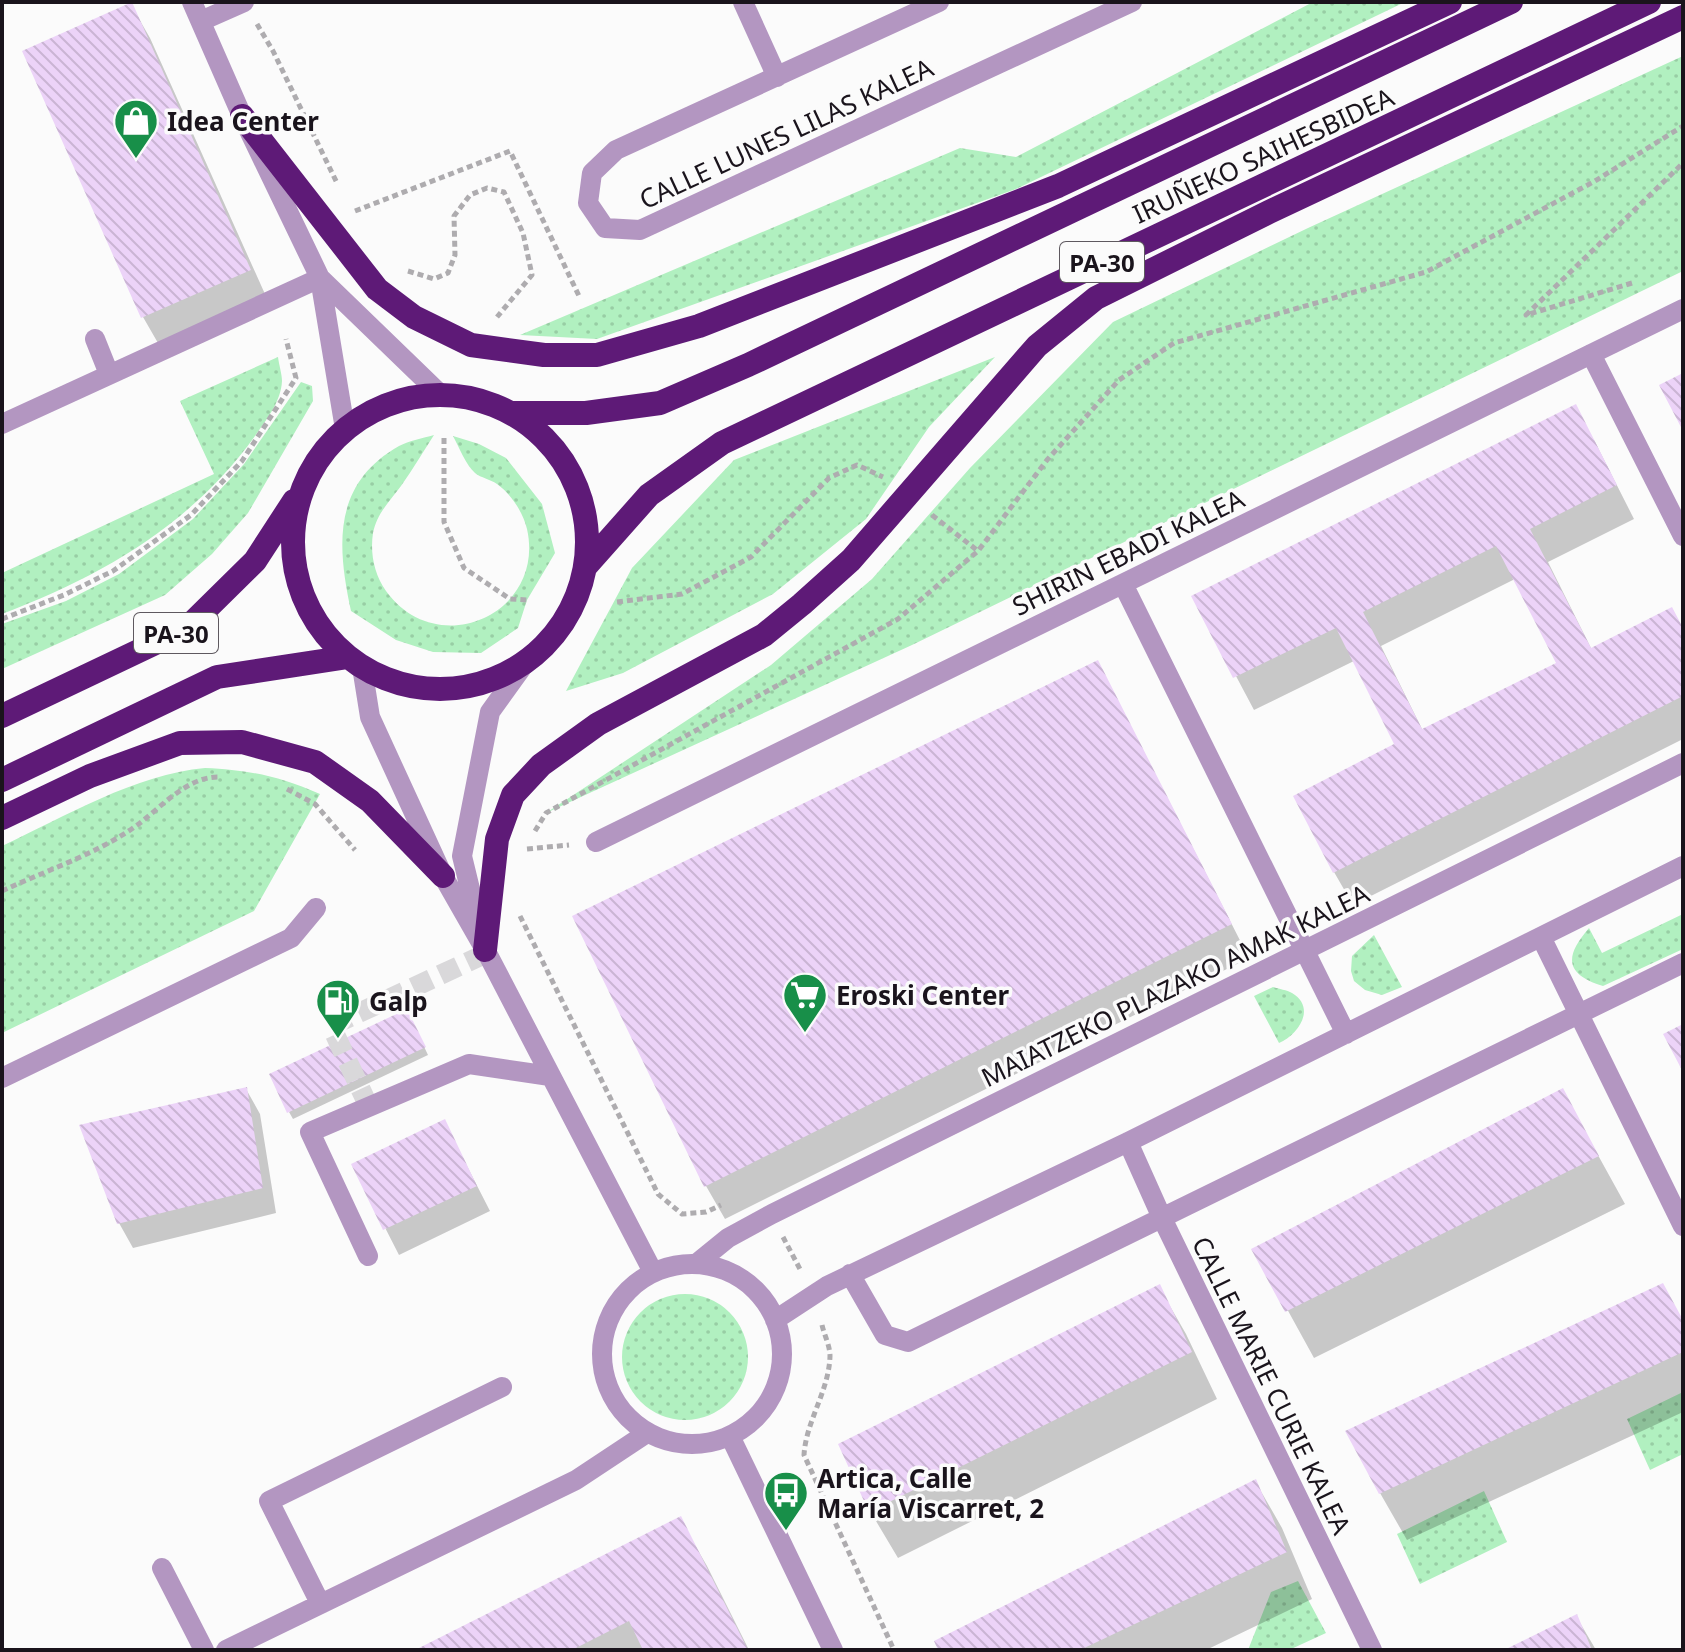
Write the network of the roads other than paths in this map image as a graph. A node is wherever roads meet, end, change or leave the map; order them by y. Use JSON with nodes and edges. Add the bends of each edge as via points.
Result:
{"nodes":[{"id":1,"x":192,"y":2,"type":"edge"},
{"id":2,"x":743,"y":2,"type":"edge"},
{"id":3,"x":939,"y":2,"type":"edge"},
{"id":4,"x":1132,"y":2,"type":"edge"},
{"id":5,"x":1450,"y":2,"type":"edge"},
{"id":6,"x":1511,"y":2,"type":"edge"},
{"id":7,"x":1649,"y":2,"type":"edge"},
{"id":8,"x":248,"y":8,"type":"edge"},
{"id":9,"x":1683,"y":17,"type":"edge"},
{"id":10,"x":201,"y":21,"type":"junction"},
{"id":11,"x":777,"y":77,"type":"junction"},
{"id":12,"x":242,"y":116,"type":"junction"},
{"id":13,"x":320,"y":278,"type":"junction"},
{"id":14,"x":1683,"y":309,"type":"edge"},
{"id":15,"x":95,"y":339,"type":"dead end"},
{"id":16,"x":1591,"y":354,"type":"junction"},
{"id":17,"x":109,"y":374,"type":"junction"},
{"id":18,"x":441,"y":395,"type":"junction"},
{"id":19,"x":512,"y":413,"type":"junction"},
{"id":20,"x":2,"y":424,"type":"edge"},
{"id":21,"x":345,"y":429,"type":"junction"},
{"id":22,"x":302,"y":489,"type":"junction"},
{"id":23,"x":1683,"y":536,"type":"edge"},
{"id":24,"x":586,"y":566,"type":"junction"},
{"id":25,"x":1123,"y":584,"type":"junction"},
{"id":26,"x":355,"y":662,"type":"junction"},
{"id":27,"x":526,"y":662,"type":"junction"},
{"id":28,"x":2,"y":716,"type":"edge"},
{"id":29,"x":1683,"y":763,"type":"edge"},
{"id":30,"x":2,"y":780,"type":"edge"},
{"id":31,"x":2,"y":818,"type":"edge"},
{"id":32,"x":596,"y":842,"type":"road end"},
{"id":33,"x":1683,"y":866,"type":"edge"},
{"id":34,"x":443,"y":876,"type":"junction"},
{"id":35,"x":316,"y":908,"type":"dead end"},
{"id":36,"x":1541,"y":937,"type":"junction"},
{"id":37,"x":485,"y":950,"type":"junction"},
{"id":38,"x":1303,"y":951,"type":"junction"},
{"id":39,"x":1683,"y":963,"type":"edge"},
{"id":40,"x":1581,"y":1013,"type":"junction"},
{"id":41,"x":1346,"y":1034,"type":"junction"},
{"id":42,"x":550,"y":1076,"type":"junction"},
{"id":43,"x":2,"y":1078,"type":"edge"},
{"id":44,"x":1128,"y":1142,"type":"junction"},
{"id":45,"x":1162,"y":1218,"type":"junction"},
{"id":46,"x":1683,"y":1226,"type":"edge"},
{"id":47,"x":368,"y":1256,"type":"dead end"},
{"id":48,"x":696,"y":1264,"type":"junction"},
{"id":49,"x":653,"y":1272,"type":"junction"},
{"id":50,"x":850,"y":1274,"type":"junction"},
{"id":51,"x":775,"y":1320,"type":"junction"},
{"id":52,"x":502,"y":1387,"type":"dead end"},
{"id":53,"x":647,"y":1433,"type":"junction"},
{"id":54,"x":730,"y":1436,"type":"junction"},
{"id":55,"x":162,"y":1568,"type":"dead end"},
{"id":56,"x":320,"y":1603,"type":"junction"},
{"id":57,"x":204,"y":1650,"type":"edge"},
{"id":58,"x":226,"y":1650,"type":"edge"},
{"id":59,"x":833,"y":1650,"type":"edge"},
{"id":60,"x":1372,"y":1650,"type":"edge"}],
"edges":[{"from":1,"to":10,"type":"street"},
{"from":2,"to":11,"type":"street"},
{"from":3,"to":11,"type":"street","name":"CALLE LUNES LILAS KALEA"},
{"from":4,"to":11,"type":"street","name":"CALLE LUNES LILAS KALEA","via":[[640,230],[605,228],[588,203],[592,173],[616,150]]},
{"from":5,"to":12,"type":"highway","via":[[1058,186],[699,326],[597,355],[544,355],[471,345],[414,317],[377,289]]},
{"from":6,"to":19,"type":"highway","name":"IRUÑEKO SAIHESBIDEA","number":"PA-30","via":[[660,403],[586,413]]},
{"from":7,"to":24,"type":"highway","name":"IRUÑEKO SAIHESBIDEA","number":"PA-30","via":[[722,443],[649,495]]},
{"from":8,"to":10,"type":"street"},
{"from":9,"to":37,"type":"highway","via":[[1096,298],[1037,346],[851,560],[764,635],[598,724],[541,765],[513,795],[497,839]]},
{"from":10,"to":12,"type":"street"},
{"from":12,"to":13,"type":"street"},
{"from":13,"to":17,"type":"street"},
{"from":13,"to":18,"type":"street"},
{"from":13,"to":21,"type":"street"},
{"from":14,"to":16,"type":"street","name":"SHIRIN EBADI KALEA"},
{"from":15,"to":17,"type":"street"},
{"from":16,"to":23,"type":"street"},
{"from":16,"to":25,"type":"street","name":"SHIRIN EBADI KALEA"},
{"from":17,"to":20,"type":"street"},
{"from":18,"to":19,"type":"highway","number":"PA-30","via":[[478,400]]},
{"from":18,"to":21,"type":"highway","number":"PA-30","via":[[407,398]]},
{"from":19,"to":24,"type":"highway","number":"PA-30","via":[[547,441],[573,478],[586,521]]},
{"from":21,"to":22,"type":"highway","number":"PA-30","via":[[320,456]]},
{"from":22,"to":26,"type":"highway","number":"PA-30","via":[[292,534],[298,580],[316,623]]},
{"from":22,"to":28,"type":"highway","number":"PA-30","via":[[255,561],[187,628]]},
{"from":24,"to":27,"type":"highway","number":"PA-30","via":[[575,603],[555,635]]},
{"from":25,"to":32,"type":"street","name":"SHIRIN EBADI KALEA"},
{"from":25,"to":38,"type":"street"},
{"from":26,"to":27,"type":"highway","number":"PA-30","via":[[401,684],[445,690],[487,682]]},
{"from":26,"to":30,"type":"highway","number":"PA-30","via":[[217,677]]},
{"from":26,"to":34,"type":"street","via":[[370,717]]},
{"from":27,"to":37,"type":"street","via":[[490,712],[462,856]]},
{"from":29,"to":38,"type":"street","name":"MAIATZEKO PLAZAKO AMAK KALEA"},
{"from":31,"to":34,"type":"highway","via":[[90,776],[180,743],[242,742],[315,762],[370,801]]},
{"from":33,"to":36,"type":"street"},
{"from":34,"to":37,"type":"street"},
{"from":35,"to":43,"type":"street","via":[[291,938]]},
{"from":36,"to":40,"type":"street"},
{"from":36,"to":41,"type":"street"},
{"from":37,"to":42,"type":"street"},
{"from":38,"to":41,"type":"street"},
{"from":38,"to":48,"type":"street","name":"MAIATZEKO PLAZAKO AMAK KALEA","via":[[772,1214],[728,1238]]},
{"from":39,"to":40,"type":"street"},
{"from":40,"to":45,"type":"street"},
{"from":40,"to":46,"type":"street"},
{"from":41,"to":44,"type":"street"},
{"from":42,"to":47,"type":"street","via":[[469,1064],[310,1132]]},
{"from":42,"to":49,"type":"street"},
{"from":44,"to":45,"type":"street","name":"CALLE MARIE CURIE KALEA"},
{"from":44,"to":50,"type":"street"},
{"from":45,"to":50,"type":"street","via":[[908,1342],[885,1335]]},
{"from":45,"to":60,"type":"street","name":"CALLE MARIE CURIE KALEA"},
{"from":48,"to":49,"type":"street"},
{"from":48,"to":51,"type":"street","via":[[744,1281]]},
{"from":49,"to":53,"type":"street","via":[[629,1288],[612,1310],[602,1337],[609,1392]]},
{"from":50,"to":51,"type":"street"},
{"from":51,"to":54,"type":"street","via":[[782,1347],[780,1374],[770,1400],[753,1421]]},
{"from":52,"to":56,"type":"street","via":[[269,1501]]},
{"from":53,"to":54,"type":"street","via":[[674,1443],[703,1444]]},
{"from":53,"to":56,"type":"street","via":[[576,1480]]},
{"from":54,"to":59,"type":"street"},
{"from":55,"to":57,"type":"street"},
{"from":56,"to":58,"type":"street"}]}
